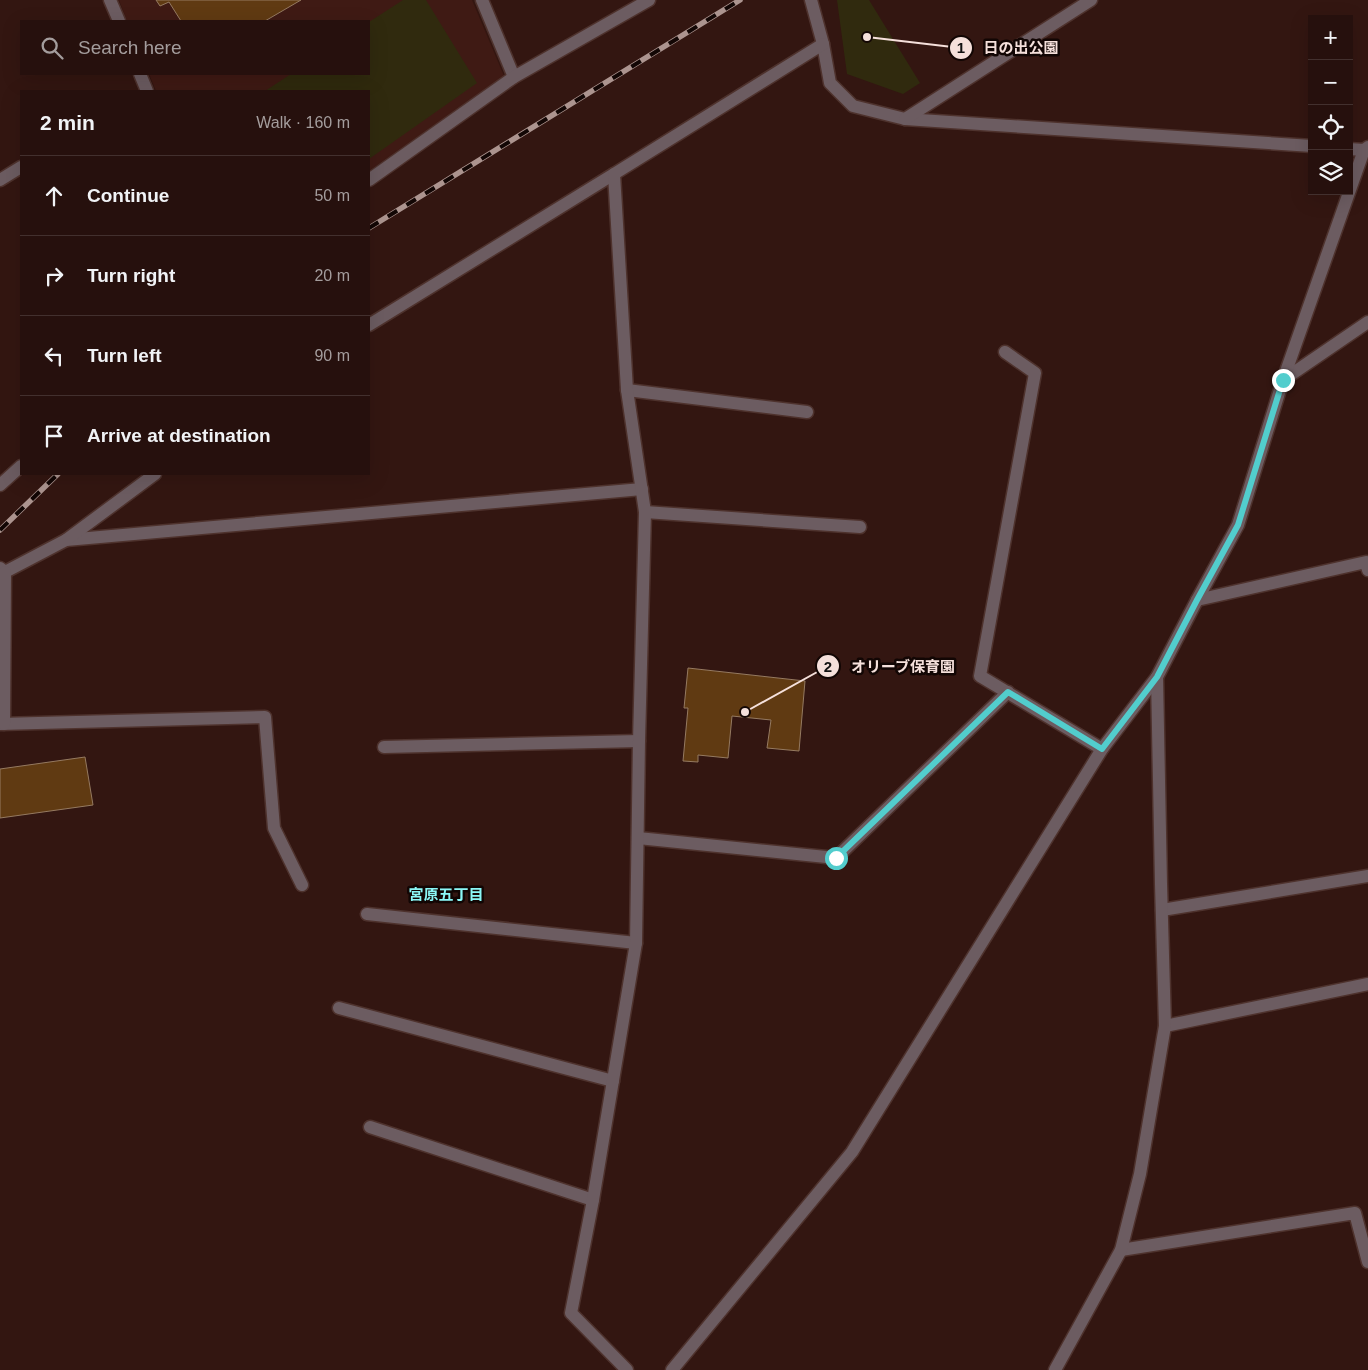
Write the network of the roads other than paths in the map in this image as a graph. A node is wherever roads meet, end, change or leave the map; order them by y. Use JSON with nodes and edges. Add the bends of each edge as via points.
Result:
{"nodes":[{"id":1,"x":110,"y":0,"type":"edge"},
{"id":2,"x":482,"y":0,"type":"edge"},
{"id":3,"x":649,"y":0,"type":"edge"},
{"id":4,"x":811,"y":0,"type":"edge"},
{"id":5,"x":1091,"y":0,"type":"edge"},
{"id":6,"x":119,"y":20,"type":"edge"},
{"id":7,"x":823,"y":44,"type":"junction"},
{"id":8,"x":140,"y":75,"type":"edge"},
{"id":9,"x":514,"y":77,"type":"junction"},
{"id":10,"x":146,"y":90,"type":"edge"},
{"id":11,"x":905,"y":119,"type":"junction"},
{"id":12,"x":1308,"y":146,"type":"edge"},
{"id":13,"x":1353,"y":148,"type":"edge"},
{"id":14,"x":1366,"y":148,"type":"edge"},
{"id":15,"x":20,"y":168,"type":"edge"},
{"id":16,"x":614,"y":174,"type":"junction"},
{"id":17,"x":370,"y":179,"type":"edge"},
{"id":18,"x":0,"y":180,"type":"edge"},
{"id":19,"x":1368,"y":322,"type":"edge"},
{"id":20,"x":370,"y":324,"type":"edge"},
{"id":21,"x":1005,"y":352,"type":"dead end"},
{"id":22,"x":1283,"y":380,"type":"junction"},
{"id":23,"x":627,"y":390,"type":"junction"},
{"id":24,"x":807,"y":412,"type":"dead end"},
{"id":25,"x":20,"y":467,"type":"edge"},
{"id":26,"x":154,"y":475,"type":"edge"},
{"id":27,"x":0,"y":485,"type":"edge"},
{"id":28,"x":642,"y":489,"type":"junction"},
{"id":29,"x":645,"y":512,"type":"junction"},
{"id":30,"x":860,"y":527,"type":"dead end"},
{"id":31,"x":66,"y":540,"type":"junction"},
{"id":32,"x":3,"y":570,"type":"edge"},
{"id":33,"x":1368,"y":570,"type":"edge"},
{"id":34,"x":1197,"y":600,"type":"junction"},
{"id":35,"x":1157,"y":677,"type":"junction"},
{"id":36,"x":1008,"y":692,"type":"junction"},
{"id":37,"x":2,"y":724,"type":"edge"},
{"id":38,"x":639,"y":741,"type":"junction"},
{"id":39,"x":384,"y":747,"type":"dead end"},
{"id":40,"x":1102,"y":749,"type":"junction"},
{"id":41,"x":638,"y":838,"type":"junction"},
{"id":42,"x":1368,"y":876,"type":"edge"},
{"id":43,"x":302,"y":885,"type":"dead end"},
{"id":44,"x":1162,"y":910,"type":"junction"},
{"id":45,"x":367,"y":914,"type":"dead end"},
{"id":46,"x":636,"y":942,"type":"junction"},
{"id":47,"x":1368,"y":984,"type":"edge"},
{"id":48,"x":339,"y":1008,"type":"dead end"},
{"id":49,"x":1166,"y":1026,"type":"junction"},
{"id":50,"x":613,"y":1081,"type":"junction"},
{"id":51,"x":370,"y":1127,"type":"dead end"},
{"id":52,"x":593,"y":1200,"type":"junction"},
{"id":53,"x":1121,"y":1250,"type":"junction"},
{"id":54,"x":1368,"y":1262,"type":"edge"},
{"id":55,"x":627,"y":1370,"type":"edge"},
{"id":56,"x":672,"y":1370,"type":"edge"},
{"id":57,"x":1055,"y":1370,"type":"edge"}],
"edges":[{"from":1,"to":6,"type":"street"},
{"from":2,"to":9,"type":"street"},
{"from":3,"to":9,"type":"street"},
{"from":4,"to":7,"type":"street"},
{"from":5,"to":11,"type":"street"},
{"from":7,"to":11,"type":"street","via":[[830,83],[854,106]]},
{"from":7,"to":16,"type":"street"},
{"from":8,"to":10,"type":"street"},
{"from":9,"to":17,"type":"street"},
{"from":11,"to":12,"type":"street"},
{"from":13,"to":14,"type":"street"},
{"from":14,"to":22,"type":"street"},
{"from":15,"to":18,"type":"street"},
{"from":16,"to":20,"type":"street"},
{"from":16,"to":23,"type":"street"},
{"from":19,"to":22,"type":"street"},
{"from":21,"to":36,"type":"street","via":[[1035,373],[980,676]]},
{"from":22,"to":34,"type":"street","via":[[1238,525]]},
{"from":23,"to":24,"type":"street"},
{"from":23,"to":28,"type":"street"},
{"from":25,"to":27,"type":"street"},
{"from":26,"to":31,"type":"street"},
{"from":28,"to":29,"type":"street"},
{"from":28,"to":31,"type":"street"},
{"from":29,"to":30,"type":"street"},
{"from":29,"to":38,"type":"street"},
{"from":31,"to":32,"type":"street"},
{"from":32,"to":37,"type":"street"},
{"from":33,"to":34,"type":"street","via":[[1366,562]]},
{"from":34,"to":35,"type":"street"},
{"from":35,"to":40,"type":"street"},
{"from":35,"to":44,"type":"street"},
{"from":36,"to":40,"type":"street"},
{"from":36,"to":41,"type":"street","via":[[836,858]]},
{"from":37,"to":43,"type":"street","via":[[265,717],[274,828]]},
{"from":38,"to":39,"type":"street"},
{"from":38,"to":41,"type":"street"},
{"from":40,"to":56,"type":"street","via":[[852,1152]]},
{"from":41,"to":46,"type":"street"},
{"from":42,"to":44,"type":"street"},
{"from":44,"to":49,"type":"street"},
{"from":45,"to":46,"type":"street"},
{"from":46,"to":50,"type":"street"},
{"from":47,"to":49,"type":"street"},
{"from":48,"to":50,"type":"street"},
{"from":49,"to":53,"type":"street","via":[[1140,1174]]},
{"from":50,"to":52,"type":"street"},
{"from":51,"to":52,"type":"street"},
{"from":52,"to":55,"type":"street","via":[[571,1313]]},
{"from":53,"to":54,"type":"street","via":[[1355,1212]]},
{"from":53,"to":57,"type":"street"}]}
